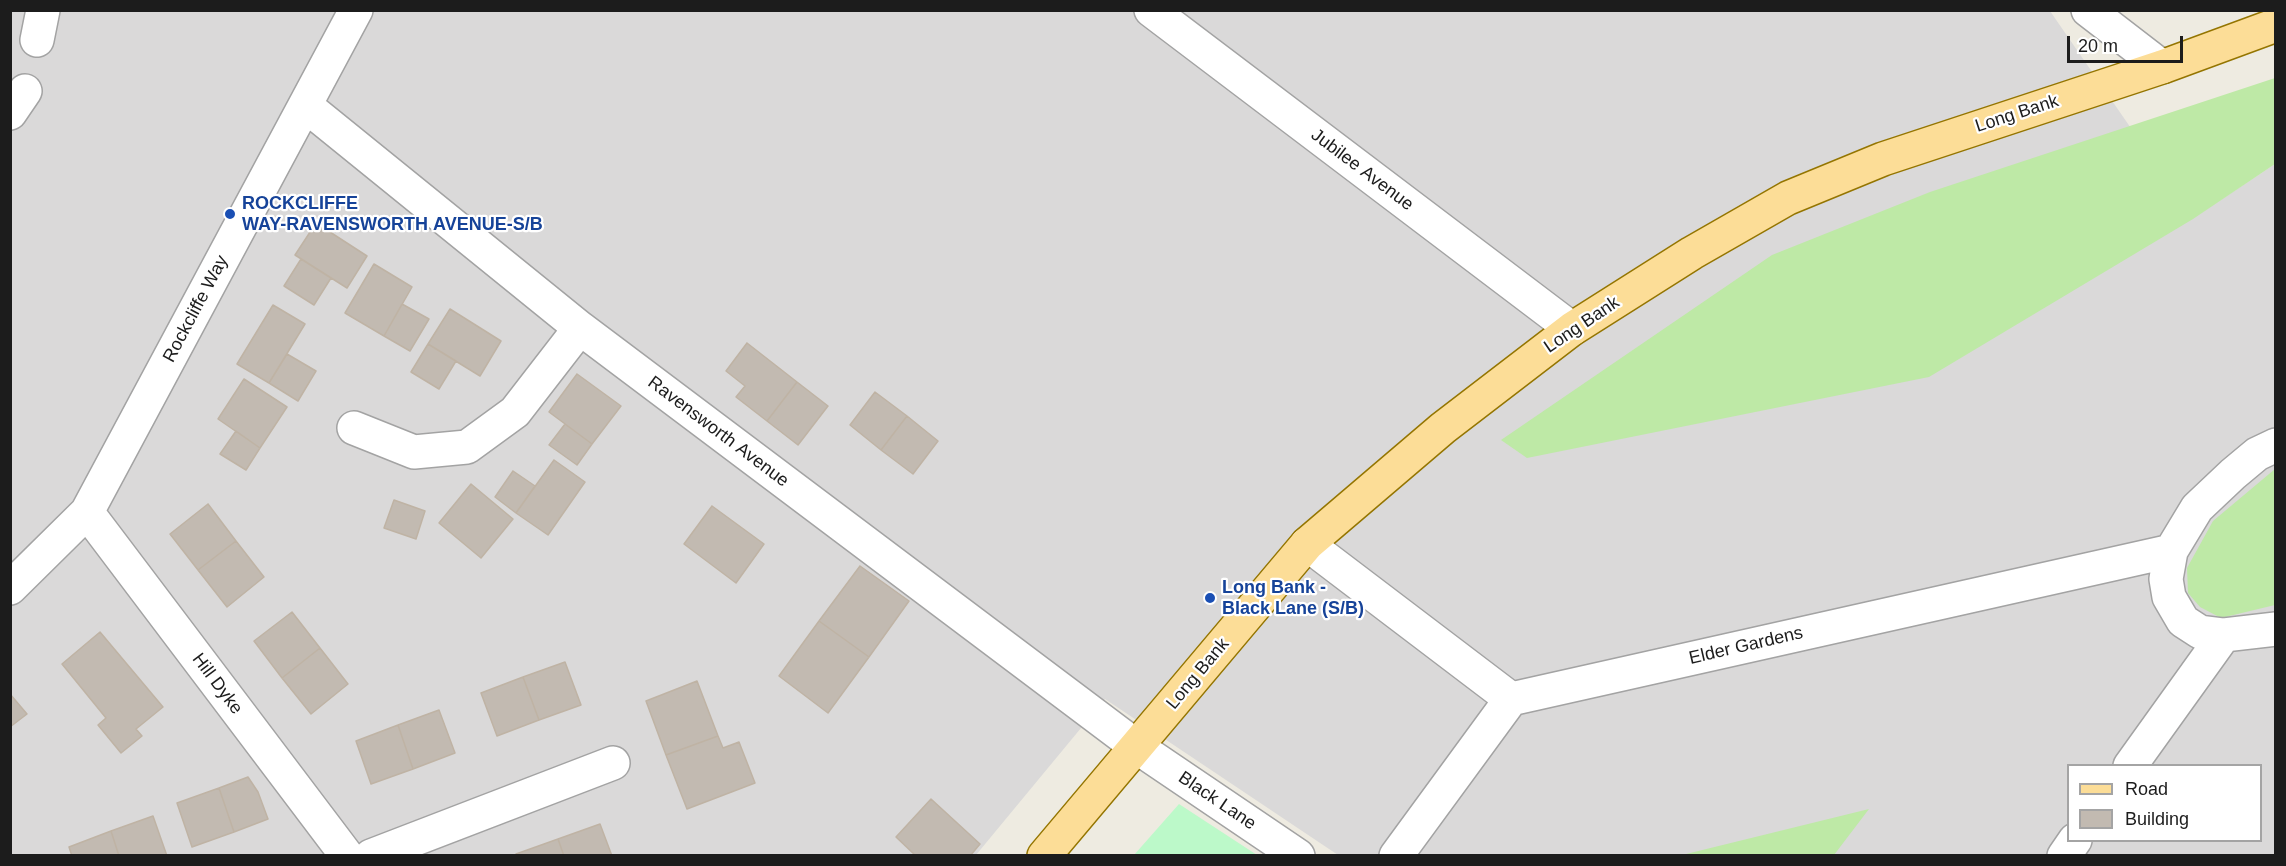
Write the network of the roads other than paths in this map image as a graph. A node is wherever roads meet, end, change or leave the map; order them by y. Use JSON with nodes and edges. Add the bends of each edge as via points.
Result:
{"nodes":[{"id":1,"x":356,"y":10,"type":"edge"},
{"id":2,"x":1151,"y":10,"type":"edge"},
{"id":3,"x":2088,"y":10,"type":"edge"},
{"id":4,"x":2276,"y":25,"type":"edge"},
{"id":5,"x":2162,"y":66,"type":"junction"},
{"id":6,"x":306,"y":106,"type":"junction"},
{"id":7,"x":580,"y":328,"type":"junction"},
{"id":8,"x":1572,"y":329,"type":"junction"},
{"id":9,"x":354,"y":428,"type":"dead end"},
{"id":10,"x":2276,"y":445,"type":"edge"},
{"id":11,"x":87,"y":512,"type":"junction"},
{"id":12,"x":1307,"y":544,"type":"junction"},
{"id":13,"x":2171,"y":551,"type":"junction"},
{"id":14,"x":10,"y":588,"type":"edge"},
{"id":15,"x":2276,"y":629,"type":"edge"},
{"id":16,"x":2224,"y":635,"type":"junction"},
{"id":17,"x":1511,"y":699,"type":"junction"},
{"id":18,"x":1137,"y":747,"type":"junction"},
{"id":19,"x":613,"y":763,"type":"dead end"},
{"id":20,"x":2131,"y":764,"type":"edge"},
{"id":21,"x":2074,"y":842,"type":"edge"},
{"id":22,"x":347,"y":855,"type":"edge"},
{"id":23,"x":371,"y":855,"type":"edge"},
{"id":24,"x":1044,"y":855,"type":"edge"},
{"id":25,"x":1298,"y":855,"type":"edge"},
{"id":26,"x":1396,"y":855,"type":"edge"},
{"id":27,"x":2064,"y":855,"type":"edge"}],
"edges":[{"from":1,"to":6,"type":"street","name":"Rockcliffe Way"},
{"from":2,"to":8,"type":"street","name":"Jubilee Avenue"},
{"from":3,"to":5,"type":"street"},
{"from":4,"to":5,"type":"main road","name":"Long Bank"},
{"from":5,"to":8,"type":"main road","name":"Long Bank","via":[[1883,159],[1788,198]]},
{"from":6,"to":7,"type":"street","name":"Ravensworth Avenue"},
{"from":6,"to":11,"type":"street","name":"Rockcliffe Way"},
{"from":7,"to":9,"type":"street","via":[[516,412],[467,447],[414,452]]},
{"from":7,"to":18,"type":"street","name":"Ravensworth Avenue"},
{"from":8,"to":12,"type":"main road","name":"Long Bank","via":[[1443,428]]},
{"from":10,"to":13,"type":"street","via":[[2258,454],[2197,508]]},
{"from":11,"to":14,"type":"street","name":"Rockcliffe Way"},
{"from":11,"to":22,"type":"street","name":"Hill Dyke"},
{"from":12,"to":17,"type":"street"},
{"from":12,"to":18,"type":"main road","name":"Long Bank"},
{"from":13,"to":16,"type":"street","via":[[2166,579],[2169,597],[2183,621],[2200,632]]},
{"from":13,"to":17,"type":"street","name":"Elder Gardens"},
{"from":15,"to":16,"type":"street"},
{"from":16,"to":20,"type":"street"},
{"from":17,"to":26,"type":"street"},
{"from":18,"to":24,"type":"main road","name":"Long Bank"},
{"from":18,"to":25,"type":"street","name":"Black Lane"},
{"from":19,"to":23,"type":"street"},
{"from":21,"to":27,"type":"street"}]}
